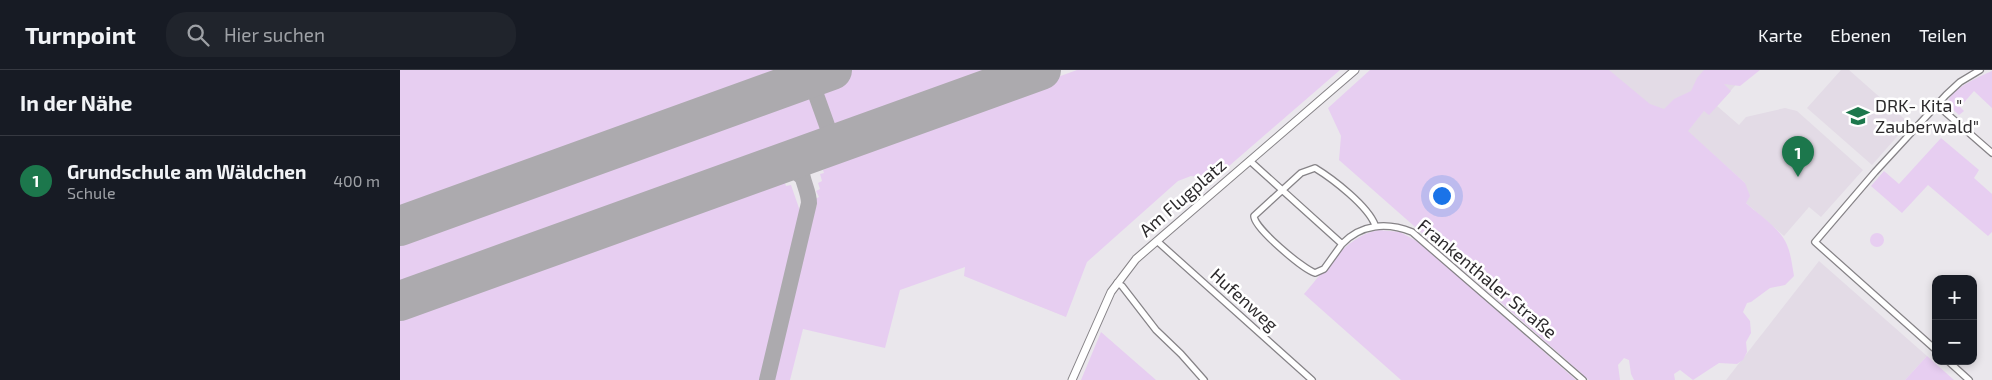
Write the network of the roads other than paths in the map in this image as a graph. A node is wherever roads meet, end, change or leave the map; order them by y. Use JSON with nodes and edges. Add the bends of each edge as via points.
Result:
{"nodes":[{"id":1,"x":1355,"y":70,"type":"edge"},
{"id":2,"x":1980,"y":70,"type":"edge"},
{"id":3,"x":1937,"y":105,"type":"junction"},
{"id":4,"x":1992,"y":153,"type":"edge"},
{"id":5,"x":1250,"y":161,"type":"junction"},
{"id":6,"x":1282,"y":190,"type":"junction"},
{"id":7,"x":1375,"y":225,"type":"junction"},
{"id":8,"x":1157,"y":241,"type":"junction"},
{"id":9,"x":1342,"y":244,"type":"junction"},
{"id":10,"x":1117,"y":283,"type":"junction"},
{"id":11,"x":1932,"y":346,"type":"edge"},
{"id":12,"x":1952,"y":365,"type":"edge"},
{"id":13,"x":1072,"y":380,"type":"edge"},
{"id":14,"x":1204,"y":380,"type":"edge"},
{"id":15,"x":1312,"y":380,"type":"edge"},
{"id":16,"x":1583,"y":380,"type":"edge"},
{"id":17,"x":1969,"y":380,"type":"edge"}],
"edges":[{"from":1,"to":5,"type":"street","name":"Am Flugplatz"},
{"from":2,"to":3,"type":"street","via":[[1960,82]]},
{"from":3,"to":4,"type":"street"},
{"from":3,"to":11,"type":"street","via":[[1815,242]]},
{"from":5,"to":6,"type":"street"},
{"from":5,"to":8,"type":"street","name":"Am Flugplatz"},
{"from":6,"to":7,"type":"street","via":[[1301,173],[1315,168],[1363,208]]},
{"from":6,"to":9,"type":"street"},
{"from":6,"to":9,"type":"street","via":[[1254,216],[1265,233],[1315,273],[1324,270]]},
{"from":7,"to":9,"type":"street","via":[[1357,232]]},
{"from":7,"to":16,"type":"street","name":"Frankenthaler Straße","via":[[1402,228],[1421,238]]},
{"from":8,"to":10,"type":"street","name":"Am Flugplatz","via":[[1136,259]]},
{"from":8,"to":15,"type":"street","name":"Hufenweg"},
{"from":10,"to":13,"type":"street","name":"Am Flugplatz","via":[[1102,308]]},
{"from":10,"to":14,"type":"street"},
{"from":12,"to":17,"type":"street"}]}
